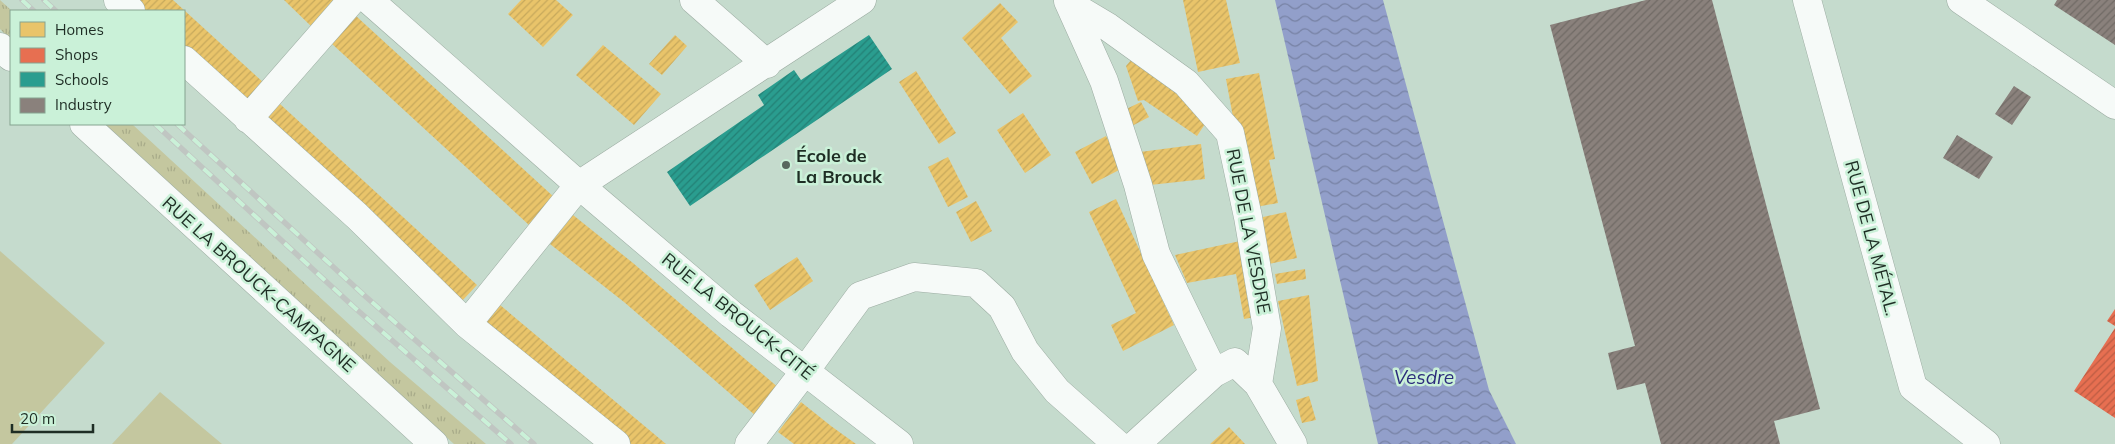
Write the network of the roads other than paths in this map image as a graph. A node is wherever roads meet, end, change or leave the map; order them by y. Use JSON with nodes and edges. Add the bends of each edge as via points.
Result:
{"nodes":[{"id":1,"x":118,"y":0,"type":"edge"},
{"id":2,"x":352,"y":0,"type":"edge"},
{"id":3,"x":369,"y":0,"type":"edge"},
{"id":4,"x":694,"y":0,"type":"edge"},
{"id":5,"x":862,"y":0,"type":"edge"},
{"id":6,"x":1807,"y":0,"type":"edge"},
{"id":7,"x":1960,"y":0,"type":"edge"},
{"id":8,"x":1069,"y":2,"type":"edge"},
{"id":9,"x":130,"y":10,"type":"edge"},
{"id":10,"x":0,"y":47,"type":"edge"},
{"id":11,"x":10,"y":56,"type":"edge"},
{"id":12,"x":185,"y":61,"type":"edge"},
{"id":13,"x":767,"y":64,"type":"junction"},
{"id":14,"x":2115,"y":104,"type":"edge"},
{"id":15,"x":248,"y":119,"type":"junction"},
{"id":16,"x":85,"y":125,"type":"edge"},
{"id":17,"x":579,"y":185,"type":"junction"},
{"id":18,"x":467,"y":324,"type":"junction"},
{"id":19,"x":806,"y":371,"type":"junction"},
{"id":20,"x":1214,"y":373,"type":"junction"},
{"id":21,"x":1258,"y":384,"type":"junction"},
{"id":22,"x":434,"y":444,"type":"edge"},
{"id":23,"x":616,"y":444,"type":"edge"},
{"id":24,"x":749,"y":444,"type":"edge"},
{"id":25,"x":899,"y":444,"type":"edge"},
{"id":26,"x":1117,"y":444,"type":"edge"},
{"id":27,"x":1136,"y":444,"type":"edge"},
{"id":28,"x":1293,"y":444,"type":"edge"},
{"id":29,"x":1986,"y":444,"type":"edge"}],
"edges":[{"from":1,"to":9,"type":"street"},
{"from":2,"to":15,"type":"street"},
{"from":3,"to":17,"type":"street","name":"RUE LA BROUCK-CITÉ"},
{"from":4,"to":13,"type":"street"},
{"from":5,"to":13,"type":"street"},
{"from":6,"to":29,"type":"street","name":"RUE DE LA MÉTAL.","via":[[1913,387]]},
{"from":7,"to":14,"type":"street"},
{"from":8,"to":20,"type":"street","name":"RUE DE LA VESDRE","via":[[1104,81],[1138,185],[1156,254]]},
{"from":8,"to":21,"type":"street","name":"RUE DE LA VESDRE","via":[[1186,83],[1230,133],[1267,328]]},
{"from":10,"to":11,"type":"street"},
{"from":12,"to":15,"type":"street"},
{"from":13,"to":17,"type":"street"},
{"from":15,"to":18,"type":"street","via":[[357,216]]},
{"from":16,"to":22,"type":"street","name":"RUE LA BROUCK-CAMPAGNE"},
{"from":17,"to":18,"type":"street"},
{"from":17,"to":19,"type":"street","name":"RUE LA BROUCK-CITÉ","via":[[731,314]]},
{"from":18,"to":23,"type":"street"},
{"from":19,"to":24,"type":"street"},
{"from":19,"to":25,"type":"street","name":"RUE LA BROUCK-CITÉ"},
{"from":19,"to":26,"type":"street","via":[[860,296],[914,277],[976,283],[1002,307],[1025,351],[1057,391]]},
{"from":20,"to":21,"type":"street","via":[[1235,362]]},
{"from":20,"to":27,"type":"street"},
{"from":21,"to":28,"type":"street"}]}
